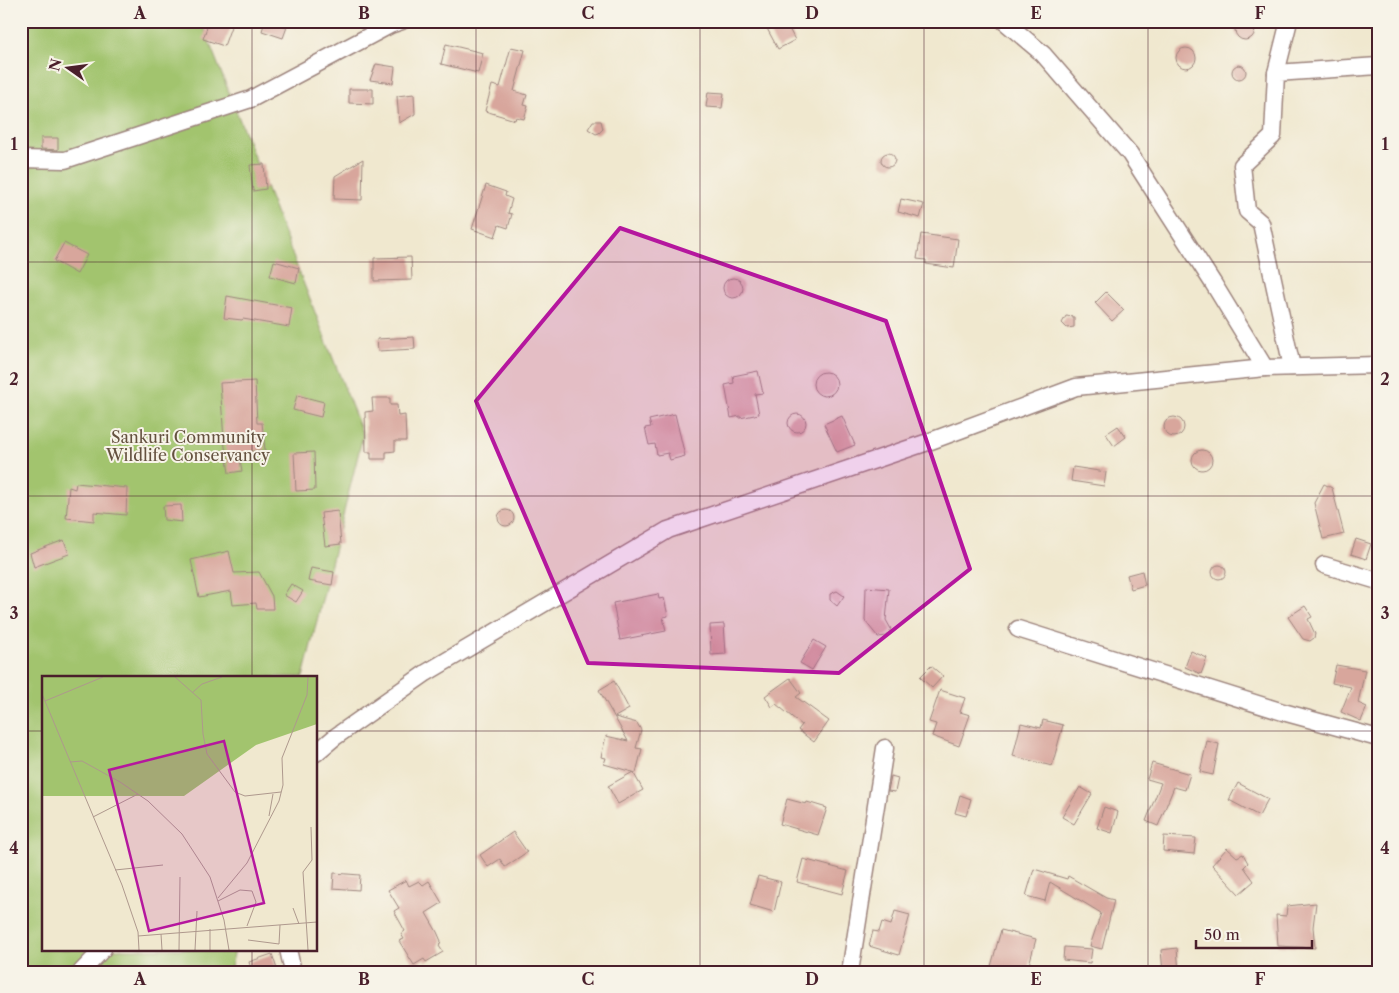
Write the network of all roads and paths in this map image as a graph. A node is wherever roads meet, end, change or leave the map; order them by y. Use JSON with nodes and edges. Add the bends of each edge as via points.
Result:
{"nodes":[{"id":1,"x":402,"y":21,"type":"edge"},
{"id":2,"x":1004,"y":21,"type":"edge"},
{"id":3,"x":1289,"y":21,"type":"edge"},
{"id":4,"x":1378,"y":66,"type":"edge"},
{"id":5,"x":1276,"y":74,"type":"junction"},
{"id":6,"x":21,"y":159,"type":"edge"},
{"id":7,"x":1378,"y":365,"type":"edge"},
{"id":8,"x":1265,"y":368,"type":"junction"},
{"id":9,"x":1292,"y":368,"type":"junction"},
{"id":10,"x":1324,"y":565,"type":"dead end"},
{"id":11,"x":1378,"y":581,"type":"edge"},
{"id":12,"x":1018,"y":628,"type":"dead end"},
{"id":13,"x":1378,"y":738,"type":"edge"},
{"id":14,"x":885,"y":748,"type":"dead end"},
{"id":15,"x":318,"y":751,"type":"edge"},
{"id":16,"x":102,"y":950,"type":"edge"},
{"id":17,"x":288,"y":950,"type":"edge"},
{"id":18,"x":82,"y":972,"type":"edge"},
{"id":19,"x":293,"y":972,"type":"edge"},
{"id":20,"x":850,"y":972,"type":"edge"}],
"edges":[{"from":1,"to":6,"type":"street","via":[[251,99],[65,160]]},
{"from":2,"to":8,"type":"street","via":[[1043,54],[1130,154]]},
{"from":3,"to":5,"type":"street"},
{"from":4,"to":5,"type":"street"},
{"from":5,"to":9,"type":"street","via":[[1273,136],[1242,165],[1247,211],[1261,223]]},
{"from":7,"to":9,"type":"street"},
{"from":8,"to":9,"type":"street"},
{"from":8,"to":15,"type":"street","via":[[1076,387],[928,442],[668,530],[426,673]]},
{"from":10,"to":11,"type":"street"},
{"from":12,"to":13,"type":"street","via":[[1283,712]]},
{"from":14,"to":20,"type":"street"},
{"from":16,"to":18,"type":"street"},
{"from":17,"to":19,"type":"street"}]}
